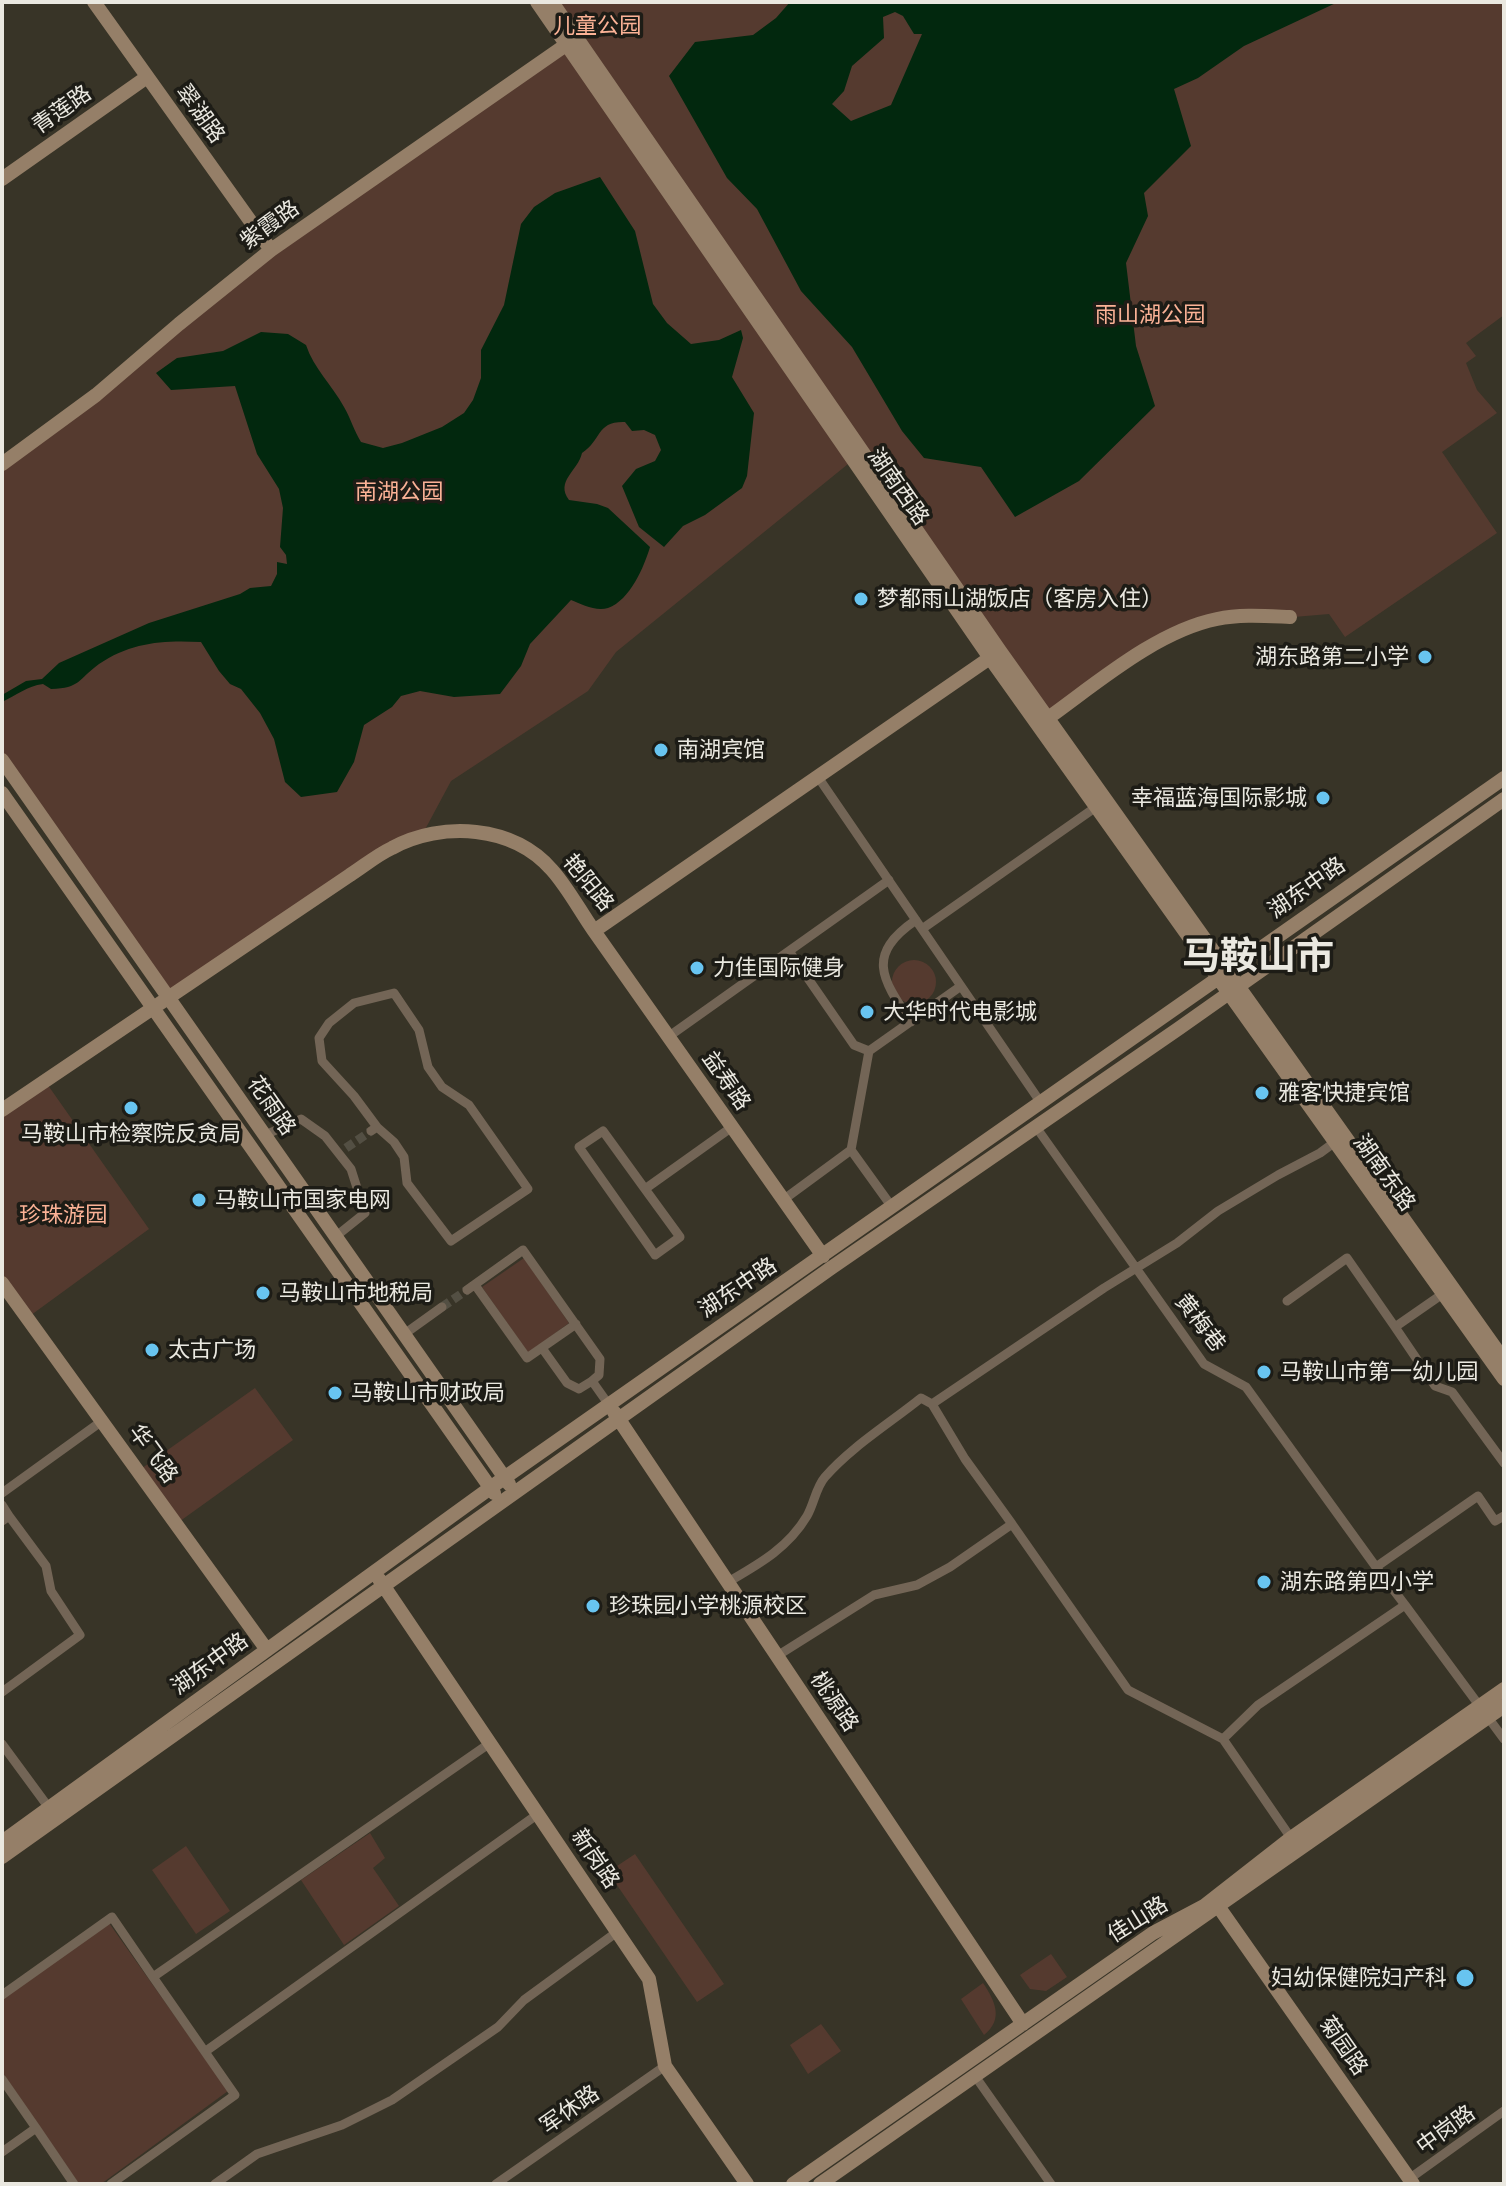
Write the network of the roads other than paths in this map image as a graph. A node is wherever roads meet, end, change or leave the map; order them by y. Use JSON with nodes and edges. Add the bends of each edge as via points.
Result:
{"nodes":[{"id":1,"x":94,"y":2,"type":"edge"},
{"id":2,"x":537,"y":2,"type":"edge"},
{"id":3,"x":552,"y":2,"type":"edge"},
{"id":4,"x":572,"y":41,"type":"junction"},
{"id":5,"x":147,"y":77,"type":"junction"},
{"id":6,"x":2,"y":179,"type":"edge"},
{"id":7,"x":271,"y":250,"type":"junction"},
{"id":8,"x":2,"y":464,"type":"edge"},
{"id":9,"x":1290,"y":617,"type":"dead end"},
{"id":10,"x":995,"y":654,"type":"junction"},
{"id":11,"x":1048,"y":718,"type":"junction"},
{"id":12,"x":2,"y":760,"type":"edge"},
{"id":13,"x":818,"y":777,"type":"junction"},
{"id":14,"x":1504,"y":778,"type":"edge"},
{"id":15,"x":2,"y":793,"type":"edge"},
{"id":16,"x":1504,"y":799,"type":"edge"},
{"id":17,"x":1096,"y":807,"type":"junction"},
{"id":18,"x":889,"y":880,"type":"junction"},
{"id":19,"x":919,"y":924,"type":"junction"},
{"id":20,"x":594,"y":931,"type":"junction"},
{"id":21,"x":789,"y":951,"type":"junction"},
{"id":22,"x":1222,"y":975,"type":"junction"},
{"id":23,"x":961,"y":986,"type":"junction"},
{"id":24,"x":1233,"y":990,"type":"junction"},
{"id":25,"x":170,"y":998,"type":"junction"},
{"id":26,"x":154,"y":1009,"type":"junction"},
{"id":27,"x":911,"y":1022,"type":"junction"},
{"id":28,"x":668,"y":1037,"type":"junction"},
{"id":29,"x":869,"y":1051,"type":"junction"},
{"id":30,"x":1041,"y":1103,"type":"junction"},
{"id":31,"x":2,"y":1110,"type":"edge"},
{"id":32,"x":732,"y":1127,"type":"junction"},
{"id":33,"x":1036,"y":1127,"type":"junction"},
{"id":34,"x":374,"y":1129,"type":"joint"},
{"id":35,"x":265,"y":1135,"type":"junction"},
{"id":36,"x":1335,"y":1142,"type":"junction"},
{"id":37,"x":851,"y":1150,"type":"junction"},
{"id":38,"x":645,"y":1189,"type":"junction"},
{"id":39,"x":783,"y":1200,"type":"junction"},
{"id":40,"x":892,"y":1207,"type":"junction"},
{"id":41,"x":335,"y":1237,"type":"junction"},
{"id":42,"x":823,"y":1256,"type":"junction"},
{"id":43,"x":1137,"y":1268,"type":"junction"},
{"id":44,"x":4,"y":1290,"type":"edge"},
{"id":45,"x":1444,"y":1293,"type":"junction"},
{"id":46,"x":1287,"y":1301,"type":"dead end"},
{"id":47,"x":442,"y":1307,"type":"tunnel mouth"},
{"id":48,"x":576,"y":1324,"type":"junction"},
{"id":49,"x":1395,"y":1327,"type":"junction"},
{"id":50,"x":403,"y":1335,"type":"junction"},
{"id":51,"x":542,"y":1348,"type":"junction"},
{"id":52,"x":1504,"y":1360,"type":"edge"},
{"id":53,"x":1504,"y":1379,"type":"edge"},
{"id":54,"x":592,"y":1381,"type":"junction"},
{"id":55,"x":932,"y":1404,"type":"junction"},
{"id":56,"x":609,"y":1405,"type":"junction"},
{"id":57,"x":618,"y":1418,"type":"junction"},
{"id":58,"x":102,"y":1421,"type":"junction"},
{"id":59,"x":1504,"y":1463,"type":"edge"},
{"id":60,"x":504,"y":1478,"type":"junction"},
{"id":61,"x":490,"y":1487,"type":"junction"},
{"id":62,"x":515,"y":1492,"type":"junction"},
{"id":63,"x":2,"y":1493,"type":"edge"},
{"id":64,"x":500,"y":1502,"type":"junction"},
{"id":65,"x":2,"y":1505,"type":"edge"},
{"id":66,"x":1504,"y":1516,"type":"edge"},
{"id":67,"x":6,"y":1518,"type":"edge"},
{"id":68,"x":1012,"y":1524,"type":"junction"},
{"id":69,"x":1376,"y":1567,"type":"junction"},
{"id":70,"x":375,"y":1572,"type":"junction"},
{"id":71,"x":728,"y":1582,"type":"junction"},
{"id":72,"x":384,"y":1586,"type":"junction"},
{"id":73,"x":1405,"y":1605,"type":"junction"},
{"id":74,"x":267,"y":1650,"type":"junction"},
{"id":75,"x":777,"y":1656,"type":"junction"},
{"id":76,"x":1504,"y":1689,"type":"edge"},
{"id":77,"x":2,"y":1692,"type":"edge"},
{"id":78,"x":1504,"y":1706,"type":"edge"},
{"id":79,"x":1484,"y":1711,"type":"junction"},
{"id":80,"x":1223,"y":1739,"type":"junction"},
{"id":81,"x":1504,"y":1739,"type":"edge"},
{"id":82,"x":490,"y":1743,"type":"junction"},
{"id":83,"x":2,"y":1744,"type":"edge"},
{"id":84,"x":53,"y":1813,"type":"junction"},
{"id":85,"x":538,"y":1814,"type":"junction"},
{"id":86,"x":1291,"y":1838,"type":"junction"},
{"id":87,"x":2,"y":1842,"type":"edge"},
{"id":88,"x":2,"y":1857,"type":"edge"},
{"id":89,"x":1211,"y":1906,"type":"junction"},
{"id":90,"x":617,"y":1932,"type":"junction"},
{"id":91,"x":153,"y":1977,"type":"junction"},
{"id":92,"x":2,"y":1995,"type":"edge"},
{"id":93,"x":1023,"y":2024,"type":"junction"},
{"id":94,"x":206,"y":2051,"type":"junction"},
{"id":95,"x":665,"y":2066,"type":"junction"},
{"id":96,"x":975,"y":2076,"type":"junction"},
{"id":97,"x":2,"y":2079,"type":"edge"},
{"id":98,"x":1504,"y":2111,"type":"edge"},
{"id":99,"x":36,"y":2128,"type":"junction"},
{"id":100,"x":2,"y":2152,"type":"edge"},
{"id":101,"x":1411,"y":2181,"type":"edge"},
{"id":102,"x":74,"y":2184,"type":"edge"},
{"id":103,"x":111,"y":2184,"type":"edge"},
{"id":104,"x":215,"y":2184,"type":"edge"},
{"id":105,"x":496,"y":2184,"type":"edge"},
{"id":106,"x":747,"y":2184,"type":"edge"},
{"id":107,"x":793,"y":2184,"type":"edge"},
{"id":108,"x":820,"y":2184,"type":"edge"},
{"id":109,"x":1051,"y":2184,"type":"edge"}],
"edges":[{"from":1,"to":5,"type":"street","name":"翠湖路"},
{"from":2,"to":4,"type":"street","name":"湖南西路"},
{"from":3,"to":4,"type":"street","name":"湖南西路"},
{"from":4,"to":7,"type":"street","name":"紫霞路"},
{"from":4,"to":10,"type":"street","name":"湖南西路"},
{"from":5,"to":6,"type":"street","name":"青莲路"},
{"from":5,"to":7,"type":"street","name":"翠湖路"},
{"from":7,"to":8,"type":"street","name":"紫霞路","via":[[96,395]]},
{"from":9,"to":11,"type":"street","via":[[1219,618],[1189,626]]},
{"from":10,"to":11,"type":"street","name":"湖南西路"},
{"from":10,"to":13,"type":"street","name":"艳阳路"},
{"from":10,"to":17,"type":"street","name":"湖南西路"},
{"from":11,"to":22,"type":"street","name":"湖南西路"},
{"from":12,"to":25,"type":"street","name":"花雨路"},
{"from":13,"to":18,"type":"street"},
{"from":13,"to":20,"type":"street","name":"艳阳路"},
{"from":14,"to":22,"type":"street","name":"湖东中路"},
{"from":15,"to":26,"type":"street"},
{"from":16,"to":24,"type":"street","name":"湖东中路"},
{"from":17,"to":19,"type":"street"},
{"from":17,"to":22,"type":"street","name":"湖南西路"},
{"from":18,"to":19,"type":"street"},
{"from":18,"to":21,"type":"street"},
{"from":19,"to":23,"type":"street"},
{"from":19,"to":27,"type":"street","via":[[902,930],[882,966],[889,990]]},
{"from":20,"to":25,"type":"street","name":"艳阳路","via":[[551,868],[515,841],[476,831],[421,837],[392,847]]},
{"from":20,"to":28,"type":"street","name":"益寿路"},
{"from":21,"to":28,"type":"street"},
{"from":21,"to":29,"type":"street","via":[[854,1045]]},
{"from":22,"to":24,"type":"street"},
{"from":22,"to":30,"type":"street","name":"湖东中路"},
{"from":23,"to":27,"type":"street"},
{"from":23,"to":30,"type":"street"},
{"from":24,"to":33,"type":"street","name":"湖东中路"},
{"from":24,"to":36,"type":"street","name":"湖南东路"},
{"from":24,"to":52,"type":"street"},
{"from":25,"to":26,"type":"street","name":"艳阳路"},
{"from":25,"to":35,"type":"street","name":"花雨路"},
{"from":26,"to":31,"type":"street","name":"艳阳路"},
{"from":26,"to":61,"type":"street"},
{"from":27,"to":29,"type":"street"},
{"from":28,"to":32,"type":"street","name":"益寿路"},
{"from":29,"to":37,"type":"street"},
{"from":30,"to":40,"type":"street","name":"湖东中路"},
{"from":32,"to":38,"type":"street"},
{"from":32,"to":39,"type":"street","name":"益寿路"},
{"from":33,"to":43,"type":"street","name":"黄梅巷"},
{"from":33,"to":57,"type":"street","name":"湖东中路"},
{"from":34,"to":34,"type":"street","via":[[394,1142],[404,1157],[407,1183],[451,1241],[528,1189],[469,1105],[442,1087],[428,1067],[419,1030],[394,993],[354,1003],[319,1038],[322,1061],[354,1096]]},
{"from":35,"to":41,"type":"street","name":"花雨路"},
{"from":35,"to":41,"type":"street","via":[[301,1119],[342,1151],[365,1213]]},
{"from":36,"to":43,"type":"street","via":[[1218,1211]]},
{"from":36,"to":45,"type":"street","name":"湖南东路"},
{"from":37,"to":39,"type":"street"},
{"from":37,"to":40,"type":"street"},
{"from":38,"to":38,"type":"street","via":[[603,1131],[579,1147],[655,1255],[680,1237]]},
{"from":39,"to":42,"type":"street","name":"益寿路"},
{"from":40,"to":42,"type":"street","name":"湖东中路"},
{"from":41,"to":50,"type":"street","name":"花雨路"},
{"from":42,"to":56,"type":"street","name":"湖东中路"},
{"from":43,"to":55,"type":"street"},
{"from":43,"to":69,"type":"street","name":"黄梅巷","via":[[1204,1364],[1246,1387]]},
{"from":44,"to":58,"type":"street","name":"华飞路"},
{"from":45,"to":49,"type":"street"},
{"from":45,"to":53,"type":"street","name":"湖南东路"},
{"from":46,"to":49,"type":"street","via":[[1347,1258]]},
{"from":47,"to":50,"type":"street"},
{"from":48,"to":51,"type":"street"},
{"from":48,"to":51,"type":"street","via":[[523,1250],[471,1287],[527,1358]]},
{"from":48,"to":54,"type":"street","via":[[600,1359],[599,1375]]},
{"from":49,"to":59,"type":"street","via":[[1435,1386],[1452,1392]]},
{"from":50,"to":60,"type":"street","name":"花雨路"},
{"from":51,"to":54,"type":"street","via":[[567,1383],[579,1389]]},
{"from":54,"to":56,"type":"street"},
{"from":55,"to":68,"type":"street"},
{"from":55,"to":71,"type":"street","via":[[921,1398],[823,1478],[789,1542]]},
{"from":56,"to":57,"type":"street","name":"桃源路"},
{"from":56,"to":60,"type":"street","name":"湖东中路"},
{"from":57,"to":62,"type":"street","name":"湖东中路"},
{"from":57,"to":71,"type":"street","name":"桃源路"},
{"from":58,"to":63,"type":"street"},
{"from":58,"to":74,"type":"street","name":"华飞路"},
{"from":60,"to":61,"type":"street","name":"湖东中路"},
{"from":60,"to":62,"type":"street","name":"花雨路"},
{"from":61,"to":64,"type":"street"},
{"from":61,"to":70,"type":"street","name":"湖东中路"},
{"from":62,"to":64,"type":"street","name":"湖东中路"},
{"from":64,"to":72,"type":"street","name":"湖东中路"},
{"from":65,"to":67,"type":"street"},
{"from":66,"to":69,"type":"street","via":[[1495,1521],[1478,1496]]},
{"from":67,"to":77,"type":"street","via":[[46,1566],[51,1591],[80,1635]]},
{"from":68,"to":75,"type":"street","via":[[950,1567],[917,1585],[874,1595]]},
{"from":68,"to":80,"type":"street","via":[[1128,1690]]},
{"from":69,"to":73,"type":"street","name":"黄梅巷"},
{"from":70,"to":72,"type":"street","name":"新岗路"},
{"from":70,"to":74,"type":"street","name":"湖东中路"},
{"from":71,"to":75,"type":"street","name":"桃源路"},
{"from":72,"to":82,"type":"street","name":"新岗路"},
{"from":72,"to":84,"type":"street","name":"湖东中路"},
{"from":73,"to":79,"type":"street"},
{"from":73,"to":80,"type":"street","via":[[1258,1705]]},
{"from":74,"to":84,"type":"street","name":"湖东中路"},
{"from":75,"to":93,"type":"street","name":"桃源路"},
{"from":76,"to":79,"type":"street","name":"佳山路"},
{"from":78,"to":79,"type":"street","name":"佳山路"},
{"from":79,"to":81,"type":"street"},
{"from":79,"to":86,"type":"street","name":"佳山路"},
{"from":79,"to":89,"type":"street","name":"佳山路"},
{"from":80,"to":86,"type":"street"},
{"from":82,"to":85,"type":"street","name":"新岗路"},
{"from":82,"to":91,"type":"street"},
{"from":83,"to":84,"type":"street"},
{"from":84,"to":87,"type":"street","name":"湖东中路"},
{"from":84,"to":88,"type":"street","name":"湖东中路"},
{"from":85,"to":90,"type":"street","name":"新岗路"},
{"from":85,"to":94,"type":"street"},
{"from":86,"to":89,"type":"street","name":"佳山路"},
{"from":89,"to":93,"type":"street","name":"佳山路","via":[[1153,1933]]},
{"from":89,"to":96,"type":"street","name":"佳山路"},
{"from":89,"to":101,"type":"street","name":"菊园路"},
{"from":90,"to":95,"type":"street","name":"新岗路","via":[[649,1979]]},
{"from":90,"to":104,"type":"street","via":[[524,2000],[498,2027],[392,2100],[342,2125],[257,2154]]},
{"from":91,"to":92,"type":"street","via":[[112,1917]]},
{"from":91,"to":94,"type":"street"},
{"from":93,"to":107,"type":"street","name":"佳山路"},
{"from":94,"to":103,"type":"street","via":[[235,2095]]},
{"from":95,"to":105,"type":"street","name":"军休路"},
{"from":95,"to":106,"type":"street","name":"新岗路"},
{"from":96,"to":108,"type":"street","name":"佳山路"},
{"from":96,"to":109,"type":"street"},
{"from":97,"to":99,"type":"street"},
{"from":98,"to":101,"type":"street","name":"中岗路"},
{"from":99,"to":100,"type":"street"},
{"from":99,"to":102,"type":"street"}]}
